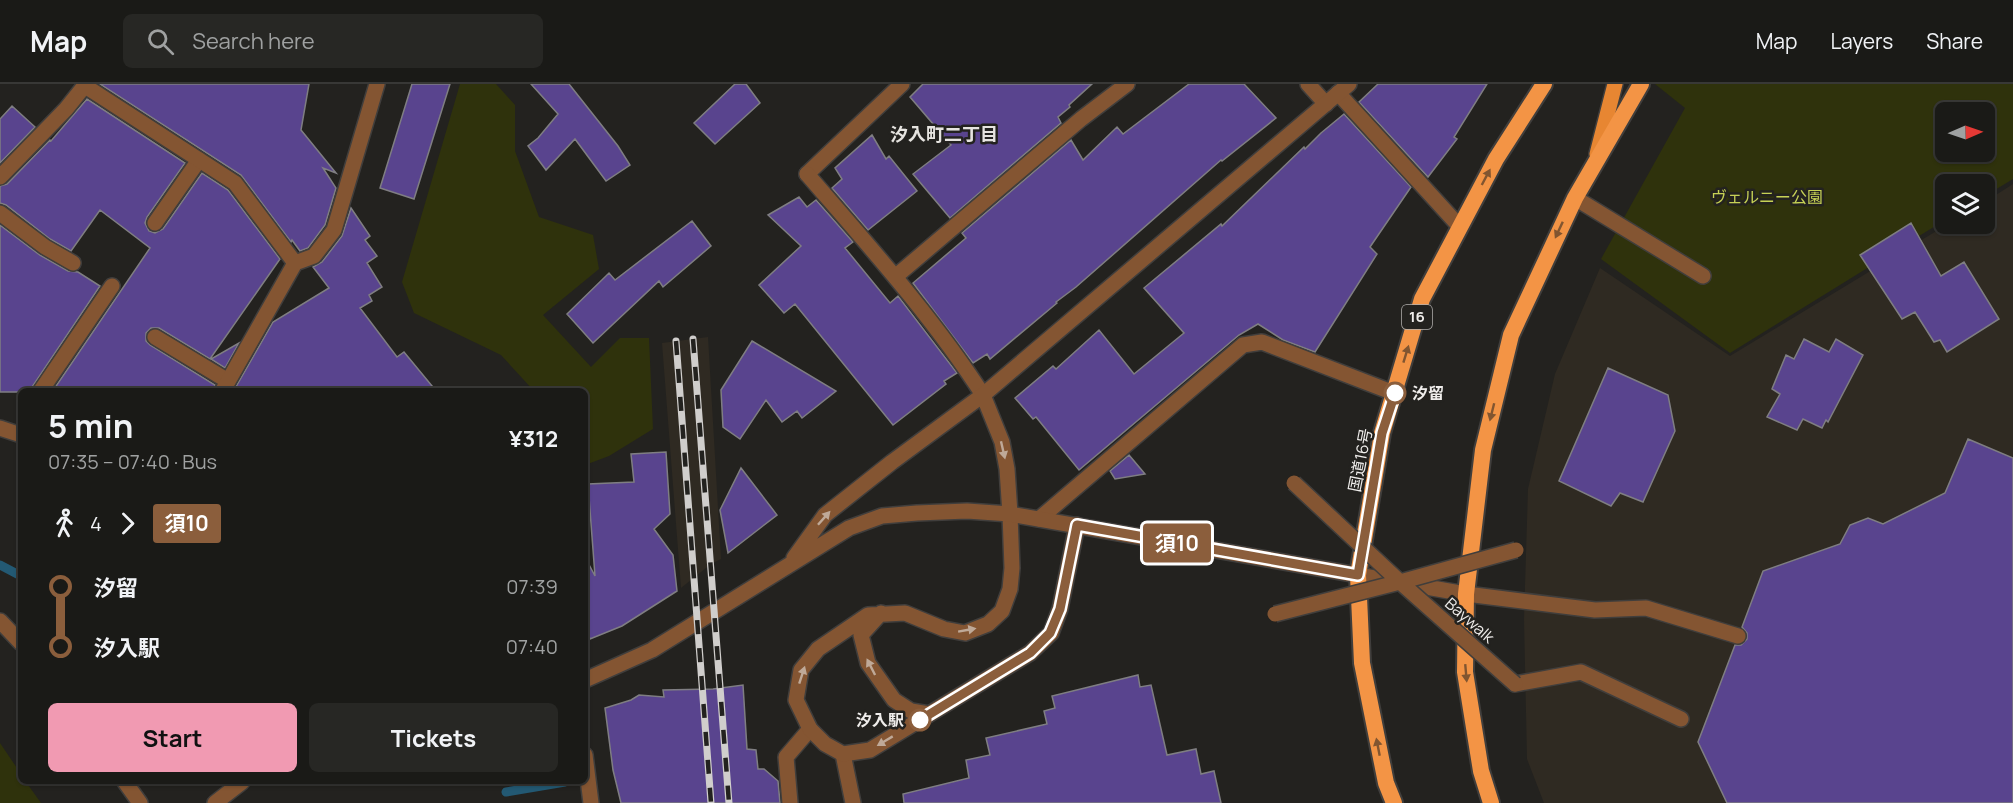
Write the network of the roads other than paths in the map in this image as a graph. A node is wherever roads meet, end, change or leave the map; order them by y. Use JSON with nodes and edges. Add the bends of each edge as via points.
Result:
{"nodes":[{"id":1,"x":377,"y":84,"type":"edge"},
{"id":2,"x":902,"y":84,"type":"edge"},
{"id":3,"x":1127,"y":84,"type":"edge"},
{"id":4,"x":1308,"y":84,"type":"edge"},
{"id":5,"x":1544,"y":84,"type":"edge"},
{"id":6,"x":1615,"y":84,"type":"edge"},
{"id":7,"x":1641,"y":84,"type":"edge"},
{"id":8,"x":86,"y":85,"type":"edge"},
{"id":9,"x":1337,"y":94,"type":"edge"},
{"id":10,"x":1596,"y":159,"type":"junction"},
{"id":11,"x":199,"y":160,"type":"junction"},
{"id":12,"x":0,"y":177,"type":"edge"},
{"id":13,"x":1575,"y":198,"type":"junction"},
{"id":14,"x":0,"y":213,"type":"edge"},
{"id":15,"x":155,"y":223,"type":"dead end"},
{"id":16,"x":1460,"y":227,"type":"junction"},
{"id":17,"x":73,"y":263,"type":"dead end"},
{"id":18,"x":295,"y":264,"type":"junction"},
{"id":19,"x":1703,"y":276,"type":"dead end"},
{"id":20,"x":895,"y":277,"type":"junction"},
{"id":21,"x":112,"y":286,"type":"dead end"},
{"id":22,"x":155,"y":337,"type":"dead end"},
{"id":23,"x":225,"y":386,"type":"edge"},
{"id":24,"x":43,"y":388,"type":"edge"},
{"id":25,"x":1395,"y":393,"type":"junction"},
{"id":26,"x":983,"y":395,"type":"junction"},
{"id":27,"x":0,"y":428,"type":"edge"},
{"id":28,"x":18,"y":432,"type":"edge"},
{"id":29,"x":1294,"y":483,"type":"dead end"},
{"id":30,"x":1010,"y":514,"type":"junction"},
{"id":31,"x":1039,"y":519,"type":"junction"},
{"id":32,"x":1077,"y":525,"type":"junction"},
{"id":33,"x":1516,"y":550,"type":"dead end"},
{"id":34,"x":789,"y":565,"type":"junction"},
{"id":35,"x":1358,"y":575,"type":"junction"},
{"id":36,"x":1400,"y":582,"type":"junction"},
{"id":37,"x":1466,"y":594,"type":"junction"},
{"id":38,"x":881,"y":613,"type":"junction"},
{"id":39,"x":1275,"y":614,"type":"dead end"},
{"id":40,"x":0,"y":621,"type":"edge"},
{"id":41,"x":1738,"y":636,"type":"dead end"},
{"id":42,"x":18,"y":640,"type":"edge"},
{"id":43,"x":588,"y":679,"type":"edge"},
{"id":44,"x":929,"y":714,"type":"junction"},
{"id":45,"x":1681,"y":719,"type":"dead end"},
{"id":46,"x":810,"y":729,"type":"junction"},
{"id":47,"x":843,"y":754,"type":"junction"},
{"id":48,"x":588,"y":779,"type":"edge"},
{"id":49,"x":126,"y":784,"type":"edge"},
{"id":50,"x":239,"y":784,"type":"edge"},
{"id":51,"x":140,"y":803,"type":"edge"},
{"id":52,"x":215,"y":803,"type":"edge"},
{"id":53,"x":591,"y":803,"type":"edge"},
{"id":54,"x":790,"y":803,"type":"edge"},
{"id":55,"x":853,"y":803,"type":"edge"},
{"id":56,"x":1394,"y":803,"type":"edge"},
{"id":57,"x":1491,"y":803,"type":"edge"}],
"edges":[{"from":1,"to":18,"type":"street","via":[[334,230],[314,256]]},
{"from":2,"to":20,"type":"street","via":[[807,174]]},
{"from":3,"to":20,"type":"street"},
{"from":4,"to":9,"type":"street"},
{"from":16,"to":5,"type":"highway","name":"国道16号","number":"16","one_way":true,"via":[[1496,159]]},
{"from":6,"to":10,"type":"main road"},
{"from":7,"to":10,"type":"highway"},
{"from":8,"to":11,"type":"street"},
{"from":8,"to":12,"type":"street"},
{"from":9,"to":16,"type":"street"},
{"from":9,"to":26,"type":"street"},
{"from":10,"to":13,"type":"highway"},
{"from":11,"to":15,"type":"street"},
{"from":11,"to":18,"type":"street","via":[[235,183]]},
{"from":13,"to":19,"type":"street"},
{"from":13,"to":37,"type":"highway","one_way":true,"via":[[1511,335],[1483,450]]},
{"from":14,"to":17,"type":"street","via":[[45,248]]},
{"from":25,"to":16,"type":"highway","name":"国道16号","number":"16","one_way":true,"via":[[1422,299]]},
{"from":18,"to":23,"type":"street"},
{"from":20,"to":26,"type":"street"},
{"from":21,"to":24,"type":"street"},
{"from":22,"to":23,"type":"street"},
{"from":25,"to":31,"type":"street","via":[[1263,342],[1243,345]]},
{"from":25,"to":35,"type":"highway","name":"国道16号","number":"16","via":[[1382,433]]},
{"from":26,"to":30,"type":"street","one_way":true,"via":[[1002,442]]},
{"from":34,"to":26,"type":"street","one_way":true,"via":[[825,516]]},
{"from":27,"to":28,"type":"street"},
{"from":29,"to":36,"type":"street","name":"Baywalk","bridge":true},
{"from":30,"to":31,"type":"street"},
{"from":30,"to":34,"type":"street","via":[[967,511],[882,516],[849,528]]},
{"from":38,"to":30,"type":"street","one_way":true,"via":[[905,613],[965,633],[988,624],[1002,611],[1010,589]]},
{"from":31,"to":32,"type":"street"},
{"from":32,"to":35,"type":"street"},
{"from":32,"to":44,"type":"street","via":[[1060,609],[1050,633],[1030,653]]},
{"from":33,"to":36,"type":"street","bridge":true},
{"from":34,"to":43,"type":"street","via":[[652,650]]},
{"from":35,"to":37,"type":"street"},
{"from":56,"to":35,"type":"highway","name":"国道16号","number":"16","one_way":true,"via":[[1386,783],[1362,663]]},
{"from":36,"to":39,"type":"street","bridge":true},
{"from":36,"to":45,"type":"street","name":"Baywalk","bridge":true,"via":[[1515,684],[1581,672]]},
{"from":37,"to":41,"type":"street","via":[[1595,610],[1646,608]]},
{"from":37,"to":57,"type":"highway","one_way":true,"via":[[1465,672],[1481,771]]},
{"from":44,"to":38,"type":"street","one_way":true,"via":[[911,711],[894,700],[868,663],[861,635]]},
{"from":46,"to":38,"type":"street","one_way":true,"via":[[796,700],[801,670],[818,649],[868,615]]},
{"from":40,"to":42,"type":"street"},
{"from":44,"to":47,"type":"street","one_way":true,"via":[[870,750]]},
{"from":46,"to":47,"type":"street"},
{"from":46,"to":54,"type":"street","via":[[786,757]]},
{"from":47,"to":55,"type":"street"},
{"from":48,"to":53,"type":"street"},
{"from":49,"to":51,"type":"street"},
{"from":50,"to":52,"type":"street"}]}
